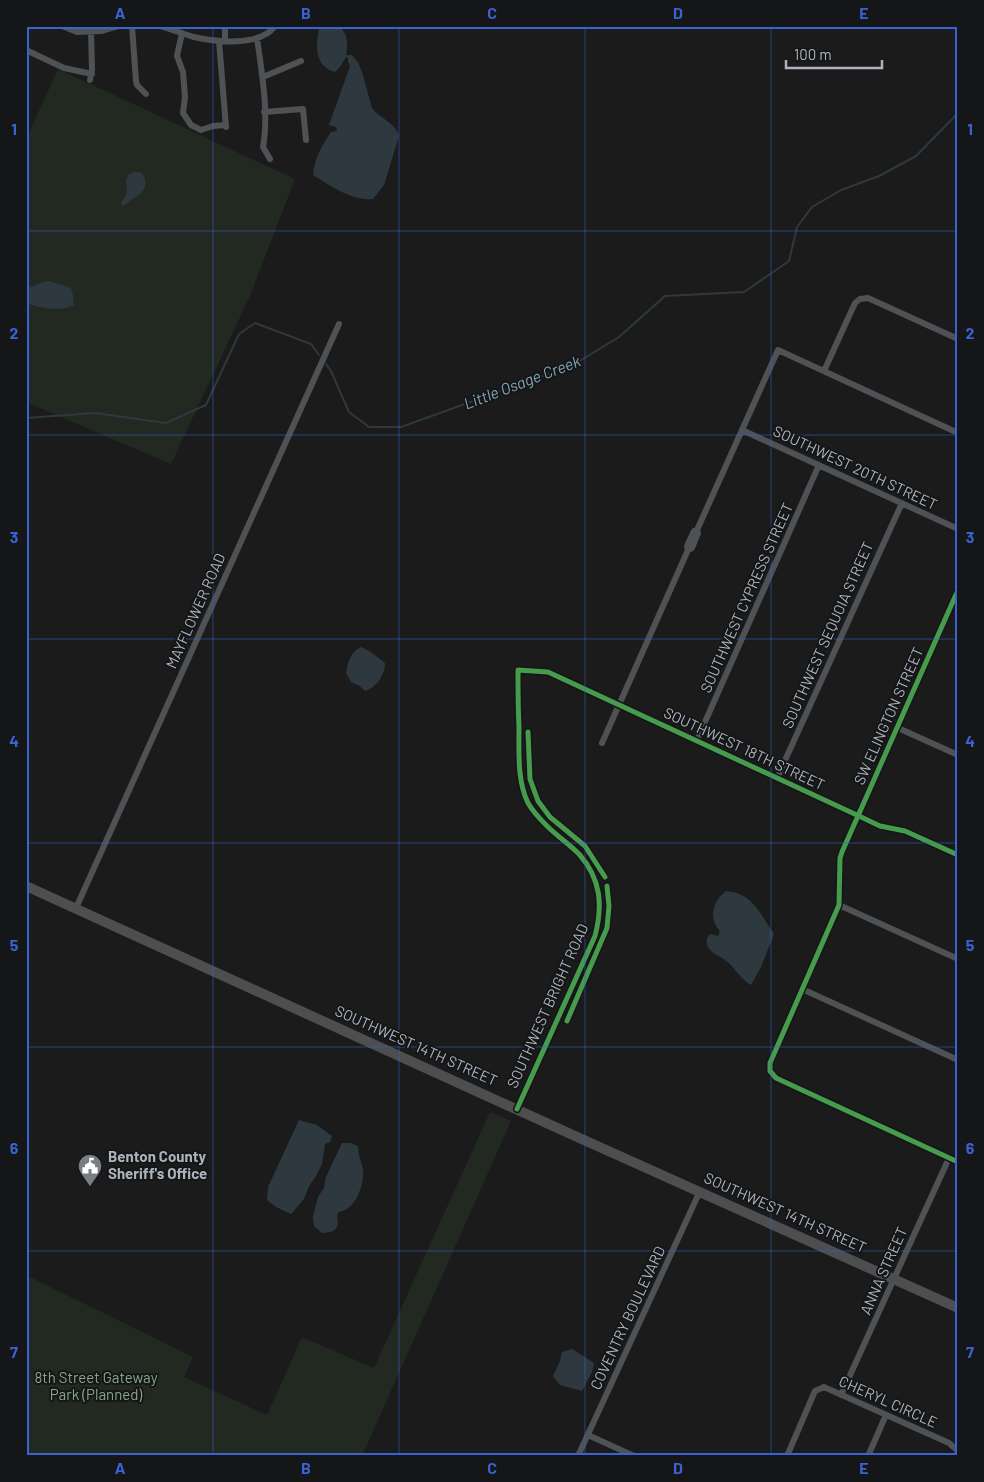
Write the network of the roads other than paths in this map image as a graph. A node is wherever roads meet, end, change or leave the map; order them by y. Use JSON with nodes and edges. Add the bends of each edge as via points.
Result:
{"nodes":[{"id":1,"x":62,"y":26,"type":"edge"},
{"id":2,"x":118,"y":26,"type":"edge"},
{"id":3,"x":132,"y":26,"type":"edge"},
{"id":4,"x":160,"y":26,"type":"edge"},
{"id":5,"x":225,"y":26,"type":"edge"},
{"id":6,"x":275,"y":26,"type":"edge"},
{"id":7,"x":175,"y":28,"type":"edge"},
{"id":8,"x":95,"y":30,"type":"edge"},
{"id":9,"x":182,"y":33,"type":"junction"},
{"id":10,"x":257,"y":38,"type":"junction"},
{"id":11,"x":222,"y":41,"type":"junction"},
{"id":12,"x":26,"y":50,"type":"edge"},
{"id":13,"x":301,"y":62,"type":"dead end"},
{"id":14,"x":262,"y":77,"type":"junction"},
{"id":15,"x":146,"y":94,"type":"dead end"},
{"id":16,"x":264,"y":112,"type":"junction"},
{"id":17,"x":306,"y":140,"type":"dead end"},
{"id":18,"x":270,"y":159,"type":"dead end"},
{"id":19,"x":338,"y":324,"type":"dead end"},
{"id":20,"x":958,"y":339,"type":"edge"},
{"id":21,"x":824,"y":372,"type":"junction"},
{"id":22,"x":742,"y":430,"type":"junction"},
{"id":23,"x":958,"y":433,"type":"edge"},
{"id":24,"x":819,"y":465,"type":"junction"},
{"id":25,"x":902,"y":503,"type":"junction"},
{"id":26,"x":958,"y":529,"type":"edge"},
{"id":27,"x":958,"y":590,"type":"edge"},
{"id":28,"x":518,"y":670,"type":"joint"},
{"id":29,"x":618,"y":704,"type":"junction"},
{"id":30,"x":898,"y":728,"type":"junction"},
{"id":31,"x":697,"y":740,"type":"junction"},
{"id":32,"x":602,"y":743,"type":"dead end"},
{"id":33,"x":958,"y":755,"type":"edge"},
{"id":34,"x":777,"y":778,"type":"junction"},
{"id":35,"x":859,"y":816,"type":"junction"},
{"id":36,"x":958,"y":855,"type":"edge"},
{"id":37,"x":26,"y":886,"type":"edge"},
{"id":38,"x":839,"y":905,"type":"junction"},
{"id":39,"x":76,"y":908,"type":"junction"},
{"id":40,"x":958,"y":959,"type":"edge"},
{"id":41,"x":802,"y":989,"type":"junction"},
{"id":42,"x":958,"y":1060,"type":"edge"},
{"id":43,"x":517,"y":1109,"type":"junction"},
{"id":44,"x":948,"y":1158,"type":"junction"},
{"id":45,"x":958,"y":1162,"type":"edge"},
{"id":46,"x":700,"y":1191,"type":"junction"},
{"id":47,"x":894,"y":1279,"type":"junction"},
{"id":48,"x":958,"y":1308,"type":"edge"},
{"id":49,"x":842,"y":1395,"type":"junction"},
{"id":50,"x":886,"y":1415,"type":"junction"},
{"id":51,"x":588,"y":1435,"type":"junction"},
{"id":52,"x":958,"y":1451,"type":"edge"},
{"id":53,"x":578,"y":1456,"type":"edge"},
{"id":54,"x":634,"y":1456,"type":"edge"},
{"id":55,"x":787,"y":1456,"type":"edge"},
{"id":56,"x":868,"y":1456,"type":"edge"}],
"edges":[{"from":1,"to":8,"type":"street","via":[[77,32]]},
{"from":2,"to":8,"type":"street"},
{"from":3,"to":15,"type":"street","via":[[136,80]]},
{"from":4,"to":7,"type":"street"},
{"from":5,"to":11,"type":"street"},
{"from":6,"to":10,"type":"street"},
{"from":7,"to":9,"type":"street"},
{"from":8,"to":12,"type":"street","via":[[90,77]]},
{"from":9,"to":11,"type":"street"},
{"from":9,"to":11,"type":"street","via":[[177,56],[183,72],[185,97],[182,111],[191,125],[201,130],[213,126],[226,127]]},
{"from":10,"to":11,"type":"street"},
{"from":10,"to":14,"type":"street"},
{"from":13,"to":14,"type":"street"},
{"from":14,"to":16,"type":"street"},
{"from":16,"to":17,"type":"street","via":[[304,108]]},
{"from":16,"to":18,"type":"street","via":[[266,139],[263,147]]},
{"from":19,"to":39,"type":"street","name":"MAYFLOWER ROAD"},
{"from":20,"to":21,"type":"street","via":[[868,298],[860,299],[855,303]]},
{"from":21,"to":22,"type":"street","via":[[778,350]]},
{"from":21,"to":23,"type":"street"},
{"from":22,"to":24,"type":"street","name":"SOUTHWEST 20TH STREET"},
{"from":22,"to":29,"type":"street"},
{"from":24,"to":25,"type":"street","name":"SOUTHWEST 20TH STREET"},
{"from":24,"to":31,"type":"street","name":"SOUTHWEST CYPRESS STREET"},
{"from":25,"to":26,"type":"street","name":"SOUTHWEST 20TH STREET"},
{"from":25,"to":34,"type":"street","name":"SOUTHWEST SEQUOIA STREET"},
{"from":27,"to":30,"type":"street","name":"SW ELINGTON STREET"},
{"from":28,"to":29,"type":"street","name":"SOUTHWEST 18TH STREET","via":[[548,672]]},
{"from":28,"to":43,"type":"street","name":"SOUTHWEST BRIGHT ROAD","via":[[522,785],[534,814],[589,866],[597,888],[600,917],[595,936]]},
{"from":29,"to":31,"type":"street","name":"SOUTHWEST 18TH STREET"},
{"from":29,"to":32,"type":"street"},
{"from":30,"to":33,"type":"street"},
{"from":30,"to":35,"type":"street","name":"SW ELINGTON STREET"},
{"from":31,"to":34,"type":"street","name":"SOUTHWEST 18TH STREET"},
{"from":34,"to":35,"type":"street","name":"SOUTHWEST 18TH STREET"},
{"from":35,"to":36,"type":"street","name":"SOUTHWEST 18TH STREET","via":[[880,826],[904,831]]},
{"from":35,"to":38,"type":"street","name":"SW ELINGTON STREET","via":[[840,858]]},
{"from":37,"to":39,"type":"main road","name":"SOUTHWEST 14TH STREET"},
{"from":38,"to":40,"type":"street"},
{"from":38,"to":41,"type":"street"},
{"from":39,"to":43,"type":"main road","name":"SOUTHWEST 14TH STREET"},
{"from":41,"to":42,"type":"street"},
{"from":41,"to":44,"type":"street","via":[[770,1064],[770,1071],[776,1078]]},
{"from":43,"to":46,"type":"main road","name":"SOUTHWEST 14TH STREET"},
{"from":44,"to":45,"type":"street"},
{"from":44,"to":47,"type":"street","name":"ANNA STREET"},
{"from":46,"to":47,"type":"main road","name":"SOUTHWEST 14TH STREET"},
{"from":46,"to":51,"type":"street","name":"COVENTRY BOULEVARD"},
{"from":47,"to":48,"type":"main road","name":"SOUTHWEST 14TH STREET"},
{"from":47,"to":49,"type":"street","name":"ANNA STREET"},
{"from":49,"to":50,"type":"street","name":"CHERYL CIRCLE"},
{"from":49,"to":55,"type":"street","name":"CHERYL CIRCLE","via":[[824,1387],[815,1391]]},
{"from":50,"to":52,"type":"street","name":"CHERYL CIRCLE","via":[[949,1443]]},
{"from":50,"to":56,"type":"street"},
{"from":51,"to":53,"type":"street","name":"COVENTRY BOULEVARD"},
{"from":51,"to":54,"type":"street"}]}
